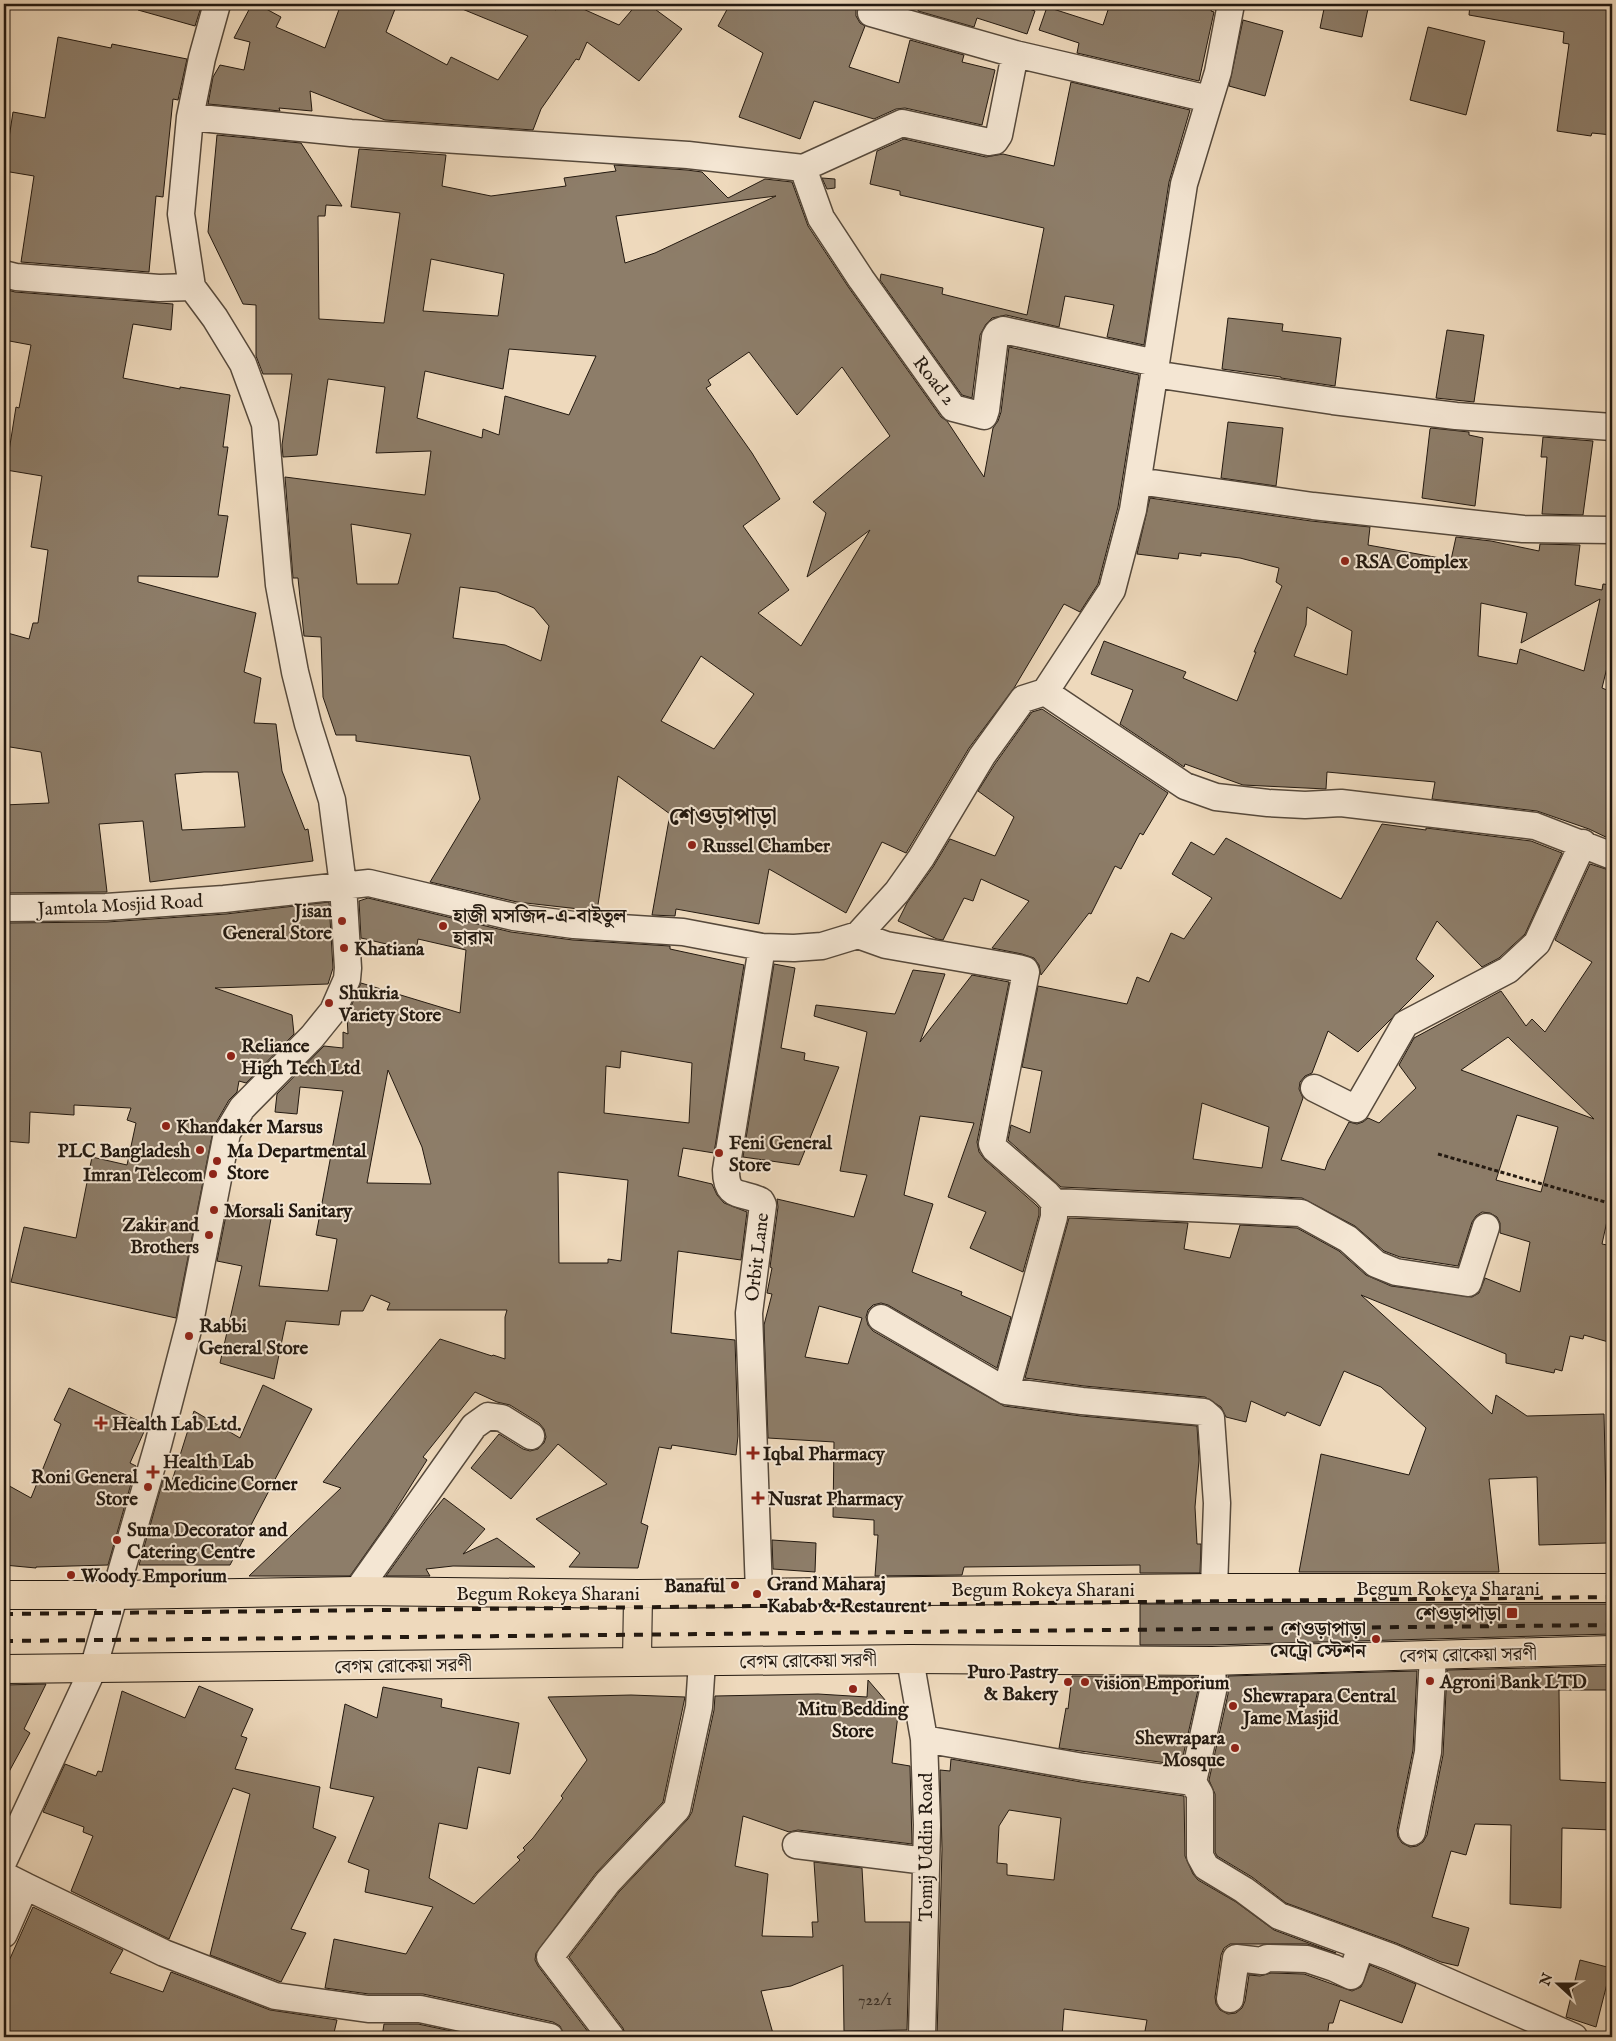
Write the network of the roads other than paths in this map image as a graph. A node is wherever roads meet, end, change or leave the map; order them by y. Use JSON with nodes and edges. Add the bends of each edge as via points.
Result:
{"nodes":[{"id":1,"x":217,"y":4,"type":"edge"},
{"id":2,"x":1231,"y":4,"type":"edge"},
{"id":3,"x":871,"y":13,"type":"dead end"},
{"id":4,"x":1015,"y":54,"type":"junction"},
{"id":5,"x":1209,"y":99,"type":"junction"},
{"id":6,"x":190,"y":117,"type":"junction"},
{"id":7,"x":803,"y":168,"type":"junction"},
{"id":8,"x":4,"y":274,"type":"edge"},
{"id":9,"x":192,"y":287,"type":"junction"},
{"id":10,"x":1155,"y":368,"type":"junction"},
{"id":11,"x":1612,"y":427,"type":"edge"},
{"id":12,"x":1138,"y":481,"type":"junction"},
{"id":13,"x":1612,"y":530,"type":"edge"},
{"id":14,"x":1045,"y":692,"type":"junction"},
{"id":15,"x":1583,"y":843,"type":"junction"},
{"id":16,"x":1612,"y":856,"type":"edge"},
{"id":17,"x":343,"y":885,"type":"junction"},
{"id":18,"x":4,"y":908,"type":"edge"},
{"id":19,"x":858,"y":935,"type":"junction"},
{"id":20,"x":762,"y":947,"type":"junction"},
{"id":21,"x":1314,"y":1088,"type":"dead end"},
{"id":22,"x":1054,"y":1202,"type":"junction"},
{"id":23,"x":1486,"y":1227,"type":"dead end"},
{"id":24,"x":881,"y":1318,"type":"dead end"},
{"id":25,"x":1006,"y":1391,"type":"junction"},
{"id":26,"x":531,"y":1436,"type":"dead end"},
{"id":27,"x":1214,"y":1588,"type":"junction"},
{"id":28,"x":1612,"y":1588,"type":"edge"},
{"id":29,"x":357,"y":1591,"type":"junction"},
{"id":30,"x":759,"y":1592,"type":"junction"},
{"id":31,"x":638,"y":1594,"type":"junction"},
{"id":32,"x":4,"y":1595,"type":"edge"},
{"id":33,"x":114,"y":1595,"type":"junction"},
{"id":34,"x":1612,"y":1650,"type":"edge"},
{"id":35,"x":1433,"y":1655,"type":"junction"},
{"id":36,"x":910,"y":1659,"type":"junction"},
{"id":37,"x":1212,"y":1660,"type":"junction"},
{"id":38,"x":637,"y":1662,"type":"junction"},
{"id":39,"x":702,"y":1662,"type":"junction"},
{"id":40,"x":4,"y":1669,"type":"edge"},
{"id":41,"x":93,"y":1669,"type":"junction"},
{"id":42,"x":924,"y":1739,"type":"junction"},
{"id":43,"x":1193,"y":1782,"type":"junction"},
{"id":44,"x":1412,"y":1832,"type":"dead end"},
{"id":45,"x":796,"y":1845,"type":"dead end"},
{"id":46,"x":926,"y":1861,"type":"junction"},
{"id":47,"x":8,"y":1873,"type":"edge"},
{"id":48,"x":4,"y":1934,"type":"edge"},
{"id":49,"x":1361,"y":1946,"type":"junction"},
{"id":50,"x":1230,"y":1999,"type":"dead end"},
{"id":51,"x":550,"y":2037,"type":"edge"},
{"id":52,"x":610,"y":2037,"type":"edge"},
{"id":53,"x":922,"y":2037,"type":"edge"},
{"id":54,"x":1574,"y":2037,"type":"edge"}],
"edges":[{"from":1,"to":6,"type":"street"},
{"from":2,"to":5,"type":"street","via":[[1218,72]]},
{"from":3,"to":4,"type":"street"},
{"from":4,"to":5,"type":"street"},
{"from":4,"to":7,"type":"street","via":[[995,142],[907,122]]},
{"from":5,"to":10,"type":"street","via":[[1184,184]]},
{"from":6,"to":7,"type":"street","via":[[351,133],[688,155]]},
{"from":6,"to":9,"type":"street","via":[[181,214]]},
{"from":7,"to":10,"type":"street","name":"Road 2","via":[[822,218],[866,287],[953,408],[984,416],[995,337],[1003,330]]},
{"from":8,"to":9,"type":"street","via":[[150,287]]},
{"from":9,"to":17,"type":"street","via":[[243,364],[265,424],[279,585],[295,672],[332,800]]},
{"from":10,"to":11,"type":"street","via":[[1333,401],[1456,416]]},
{"from":10,"to":12,"type":"street"},
{"from":12,"to":13,"type":"street","via":[[1312,506],[1523,529]]},
{"from":12,"to":14,"type":"street","via":[[1112,590]]},
{"from":14,"to":15,"type":"street","via":[[1185,786],[1216,797],[1306,805],[1341,803],[1535,826]]},
{"from":14,"to":19,"type":"street","via":[[1023,699],[982,756],[921,858]]},
{"from":15,"to":16,"type":"street"},
{"from":15,"to":21,"type":"street","via":[[1537,944],[1508,970],[1405,1024],[1356,1109]]},
{"from":17,"to":18,"type":"street","name":"Jamtola Mosjid Road","via":[[195,901],[106,907]]},
{"from":17,"to":20,"type":"street","name":"Jamtola Mosjid Road","via":[[369,883],[514,917],[574,925],[682,932]]},
{"from":17,"to":33,"type":"street","via":[[347,979],[333,1011],[242,1108],[227,1133],[190,1322]]},
{"from":19,"to":20,"type":"street","name":"Jamtola Mosjid Road","via":[[822,946]]},
{"from":19,"to":22,"type":"street","via":[[886,946],[1025,970],[992,1144]]},
{"from":20,"to":30,"type":"street","name":"Orbit Lane","via":[[726,1170],[726,1179],[734,1192],[757,1199],[763,1205],[749,1313]]},
{"from":22,"to":23,"type":"street","via":[[1301,1213],[1348,1239],[1376,1264],[1396,1272],[1468,1283]]},
{"from":22,"to":25,"type":"street","via":[[1054,1217]]},
{"from":24,"to":25,"type":"street"},
{"from":25,"to":27,"type":"street","via":[[1209,1415],[1217,1503]]},
{"from":26,"to":29,"type":"street","via":[[502,1418],[488,1416],[474,1426]]},
{"from":27,"to":28,"type":"main road","name":"Begum Rokeya Sharani"},
{"from":27,"to":30,"type":"main road","name":"Begum Rokeya Sharani"},
{"from":29,"to":31,"type":"main road","name":"Begum Rokeya Sharani"},
{"from":29,"to":33,"type":"main road"},
{"from":30,"to":31,"type":"main road","name":"Begum Rokeya Sharani"},
{"from":31,"to":38,"type":"main road"},
{"from":32,"to":33,"type":"main road"},
{"from":33,"to":41,"type":"street"},
{"from":34,"to":35,"type":"main road","name":"বেগম রোকেয়া সরণী"},
{"from":35,"to":37,"type":"main road","name":"বেগম রোকেয়া সরণী"},
{"from":35,"to":44,"type":"street","via":[[1428,1752]]},
{"from":36,"to":37,"type":"main road","name":"বেগম রোকেয়া সরণী"},
{"from":36,"to":39,"type":"main road","name":"বেগম রোকেয়া সরণী"},
{"from":36,"to":42,"type":"street","name":"Tomij Uddin Road"},
{"from":37,"to":43,"type":"street","via":[[1213,1691]]},
{"from":38,"to":39,"type":"main road","name":"বেগম রোকেয়া সরণী"},
{"from":38,"to":41,"type":"main road","name":"বেগম রোকেয়া সরণী"},
{"from":39,"to":52,"type":"street","via":[[699,1708],[677,1809],[608,1882],[550,1957]]},
{"from":40,"to":41,"type":"main road","name":"বেগম রোকেয়া সরণী"},
{"from":41,"to":47,"type":"street"},
{"from":42,"to":43,"type":"street","via":[[1083,1767]]},
{"from":42,"to":46,"type":"street","name":"Tomij Uddin Road"},
{"from":43,"to":49,"type":"street","via":[[1200,1794],[1200,1856],[1206,1867],[1279,1916]]},
{"from":45,"to":46,"type":"street"},
{"from":46,"to":53,"type":"street","name":"Tomij Uddin Road"},
{"from":47,"to":48,"type":"street"},
{"from":47,"to":51,"type":"street","via":[[164,1953],[275,1996],[368,2009],[420,2010]]},
{"from":49,"to":50,"type":"street","via":[[1351,1976],[1307,1959],[1267,1958],[1262,1961],[1236,1958]]},
{"from":49,"to":54,"type":"street"}]}
